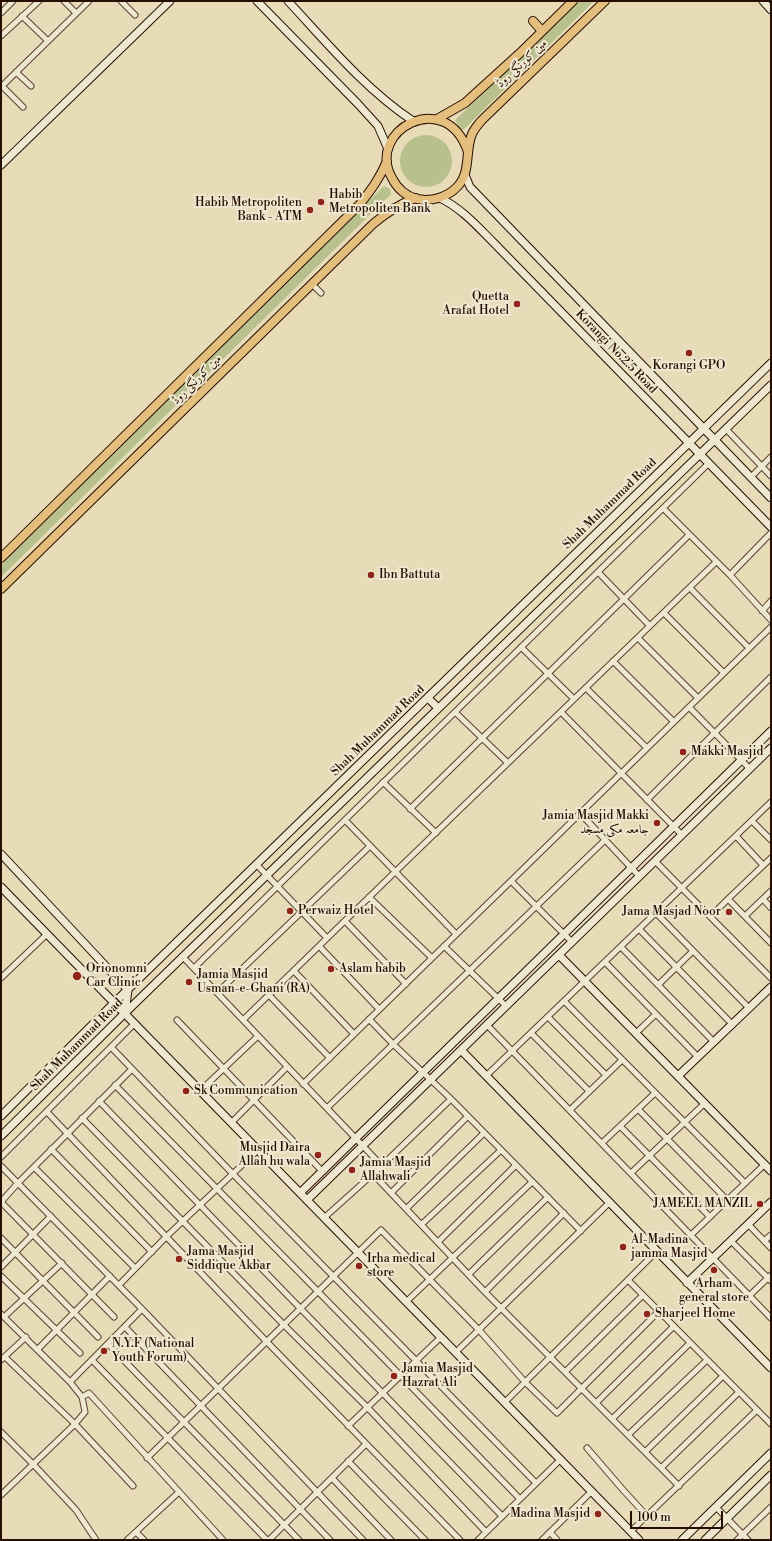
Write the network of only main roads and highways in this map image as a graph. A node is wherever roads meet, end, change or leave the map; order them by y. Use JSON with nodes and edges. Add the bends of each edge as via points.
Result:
{"nodes":[{"id":1,"x":573,"y":1,"type":"edge"},
{"id":2,"x":605,"y":1,"type":"edge"},
{"id":3,"x":533,"y":21,"type":"dead end"},
{"id":4,"x":542,"y":30,"type":"junction"},
{"id":5,"x":437,"y":119,"type":"junction"},
{"id":6,"x":468,"y":152,"type":"junction"},
{"id":7,"x":387,"y":161,"type":"junction"},
{"id":8,"x":416,"y":198,"type":"junction"},
{"id":9,"x":1,"y":558,"type":"edge"},
{"id":10,"x":1,"y":589,"type":"edge"}],
"edges":[{"from":1,"to":4,"type":"main road","name":"مین کورنگی روڈ"},
{"from":2,"to":6,"type":"main road","name":"مین کورنگی روڈ","via":[[481,121],[472,134]]},
{"from":3,"to":4,"type":"main road"},
{"from":4,"to":5,"type":"main road","name":"مین کورنگی روڈ","via":[[465,103]]},
{"from":5,"to":6,"type":"main road","via":[[458,131]]},
{"from":5,"to":7,"type":"main road","via":[[413,121],[402,128],[393,137]]},
{"from":6,"to":8,"type":"main road","via":[[465,175],[451,193],[429,200]]},
{"from":7,"to":8,"type":"main road","via":[[389,174],[396,185]]},
{"from":7,"to":9,"type":"main road","name":"مین کورنگی روڈ","via":[[372,189],[360,204]]},
{"from":8,"to":10,"type":"main road","name":"مین کورنگی روڈ","via":[[404,202],[372,224]]}]}
